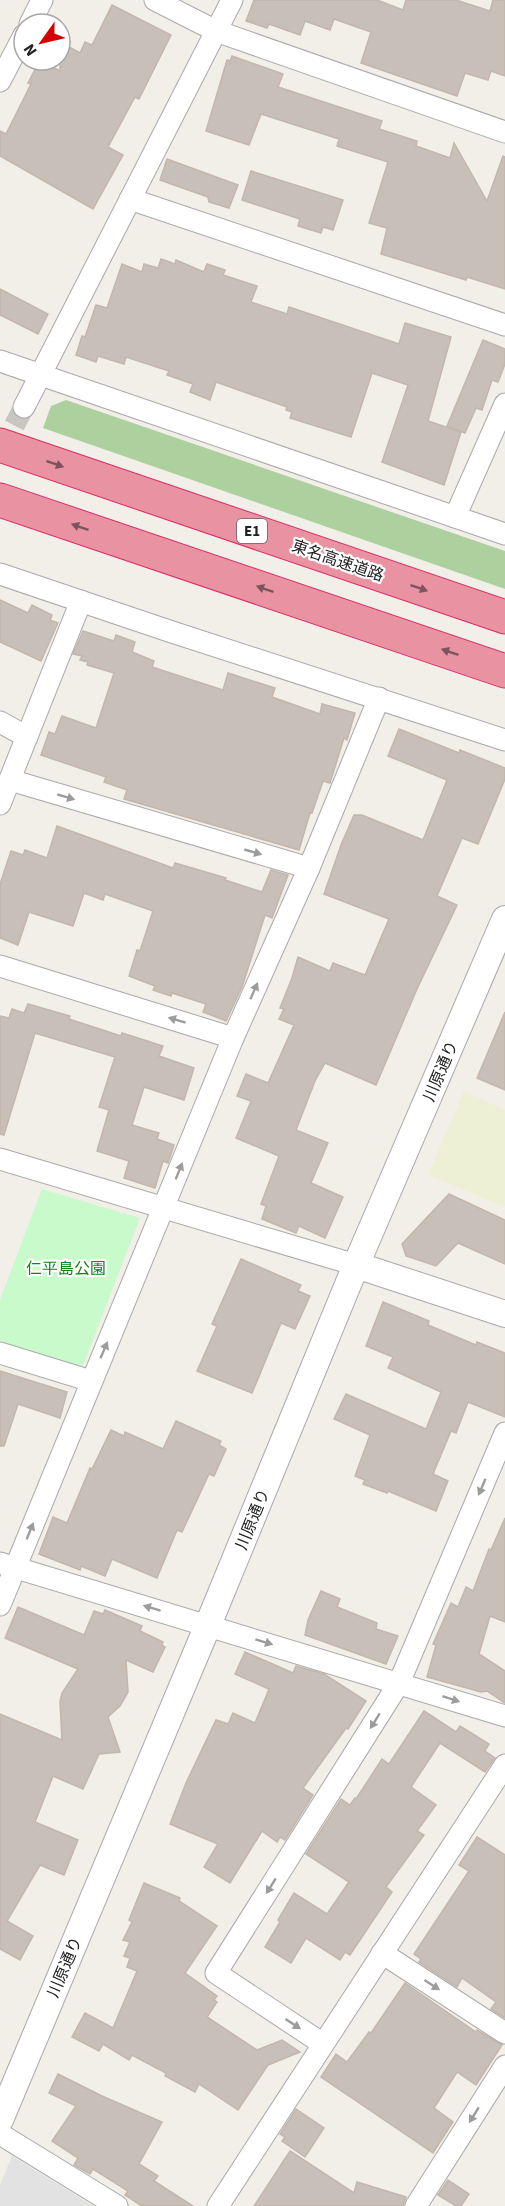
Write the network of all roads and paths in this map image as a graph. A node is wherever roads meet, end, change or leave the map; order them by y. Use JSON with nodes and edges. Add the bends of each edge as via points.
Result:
{"nodes":[{"id":1,"x":155,"y":0,"type":"edge"},
{"id":2,"x":232,"y":0,"type":"edge"},
{"id":3,"x":216,"y":32,"type":"junction"},
{"id":4,"x":12,"y":58,"type":"edge"},
{"id":5,"x":0,"y":81,"type":"edge"},
{"id":6,"x":505,"y":132,"type":"edge"},
{"id":7,"x":130,"y":199,"type":"junction"},
{"id":8,"x":505,"y":325,"type":"edge"},
{"id":9,"x":0,"y":361,"type":"edge"},
{"id":10,"x":41,"y":374,"type":"junction"},
{"id":11,"x":505,"y":404,"type":"edge"},
{"id":12,"x":24,"y":407,"type":"tunnel mouth"},
{"id":13,"x":0,"y":445,"type":"edge"},
{"id":14,"x":0,"y":500,"type":"edge"},
{"id":15,"x":456,"y":517,"type":"junction"},
{"id":16,"x":505,"y":534,"type":"edge"},
{"id":17,"x":0,"y":574,"type":"edge"},
{"id":18,"x":81,"y":601,"type":"junction"},
{"id":19,"x":505,"y":617,"type":"edge"},
{"id":20,"x":505,"y":671,"type":"edge"},
{"id":21,"x":379,"y":698,"type":"junction"},
{"id":22,"x":0,"y":722,"type":"edge"},
{"id":23,"x":27,"y":737,"type":"junction"},
{"id":24,"x":505,"y":740,"type":"edge"},
{"id":25,"x":10,"y":780,"type":"junction"},
{"id":26,"x":0,"y":804,"type":"edge"},
{"id":27,"x":309,"y":868,"type":"junction"},
{"id":28,"x":505,"y":919,"type":"edge"},
{"id":29,"x":0,"y":966,"type":"edge"},
{"id":30,"x":233,"y":1038,"type":"junction"},
{"id":31,"x":0,"y":1159,"type":"edge"},
{"id":32,"x":164,"y":1208,"type":"junction"},
{"id":33,"x":356,"y":1265,"type":"junction"},
{"id":34,"x":505,"y":1314,"type":"edge"},
{"id":35,"x":0,"y":1353,"type":"edge"},
{"id":36,"x":91,"y":1381,"type":"junction"},
{"id":37,"x":505,"y":1433,"type":"edge"},
{"id":38,"x":8,"y":1565,"type":"edge"},
{"id":39,"x":0,"y":1605,"type":"edge"},
{"id":40,"x":208,"y":1624,"type":"junction"},
{"id":41,"x":399,"y":1683,"type":"junction"},
{"id":42,"x":505,"y":1716,"type":"edge"},
{"id":43,"x":505,"y":1765,"type":"edge"},
{"id":44,"x":382,"y":1953,"type":"junction"},
{"id":45,"x":505,"y":2032,"type":"edge"},
{"id":46,"x":323,"y":2044,"type":"junction"},
{"id":47,"x":505,"y":2066,"type":"edge"},
{"id":48,"x":0,"y":2120,"type":"edge"},
{"id":49,"x":0,"y":2134,"type":"edge"},
{"id":50,"x":117,"y":2206,"type":"edge"},
{"id":51,"x":218,"y":2206,"type":"edge"},
{"id":52,"x":416,"y":2206,"type":"edge"}],
"edges":[{"from":1,"to":3,"type":"street"},
{"from":2,"to":3,"type":"street"},
{"from":3,"to":6,"type":"street"},
{"from":3,"to":7,"type":"street"},
{"from":4,"to":5,"type":"street"},
{"from":7,"to":8,"type":"street"},
{"from":7,"to":10,"type":"street"},
{"from":9,"to":10,"type":"street"},
{"from":10,"to":12,"type":"street"},
{"from":10,"to":15,"type":"street"},
{"from":11,"to":15,"type":"street"},
{"from":13,"to":19,"type":"highway","name":"東名高速道路","number":"E1","one_way":true},
{"from":20,"to":14,"type":"highway","one_way":true},
{"from":15,"to":16,"type":"street"},
{"from":17,"to":18,"type":"street"},
{"from":18,"to":21,"type":"street"},
{"from":18,"to":23,"type":"street"},
{"from":21,"to":24,"type":"street"},
{"from":21,"to":27,"type":"street"},
{"from":22,"to":23,"type":"street"},
{"from":23,"to":25,"type":"street"},
{"from":25,"to":26,"type":"street"},
{"from":25,"to":27,"type":"street","one_way":true},
{"from":30,"to":27,"type":"street","one_way":true},
{"from":28,"to":33,"type":"street","name":"川原通り"},
{"from":30,"to":29,"type":"street","one_way":true},
{"from":32,"to":30,"type":"street","one_way":true},
{"from":31,"to":32,"type":"street"},
{"from":32,"to":33,"type":"street"},
{"from":36,"to":32,"type":"street","one_way":true},
{"from":33,"to":34,"type":"street"},
{"from":33,"to":40,"type":"street","name":"川原通り"},
{"from":35,"to":36,"type":"street"},
{"from":38,"to":36,"type":"street","one_way":true},
{"from":37,"to":41,"type":"street","one_way":true},
{"from":38,"to":39,"type":"street"},
{"from":40,"to":38,"type":"street","one_way":true},
{"from":40,"to":41,"type":"street","one_way":true},
{"from":40,"to":48,"type":"street","name":"川原通り"},
{"from":41,"to":42,"type":"street","one_way":true},
{"from":41,"to":46,"type":"street","one_way":true,"via":[[216,1973]]},
{"from":43,"to":44,"type":"street"},
{"from":44,"to":45,"type":"street","one_way":true},
{"from":44,"to":46,"type":"street"},
{"from":46,"to":51,"type":"street"},
{"from":47,"to":52,"type":"street","one_way":true},
{"from":49,"to":50,"type":"street"}]}
